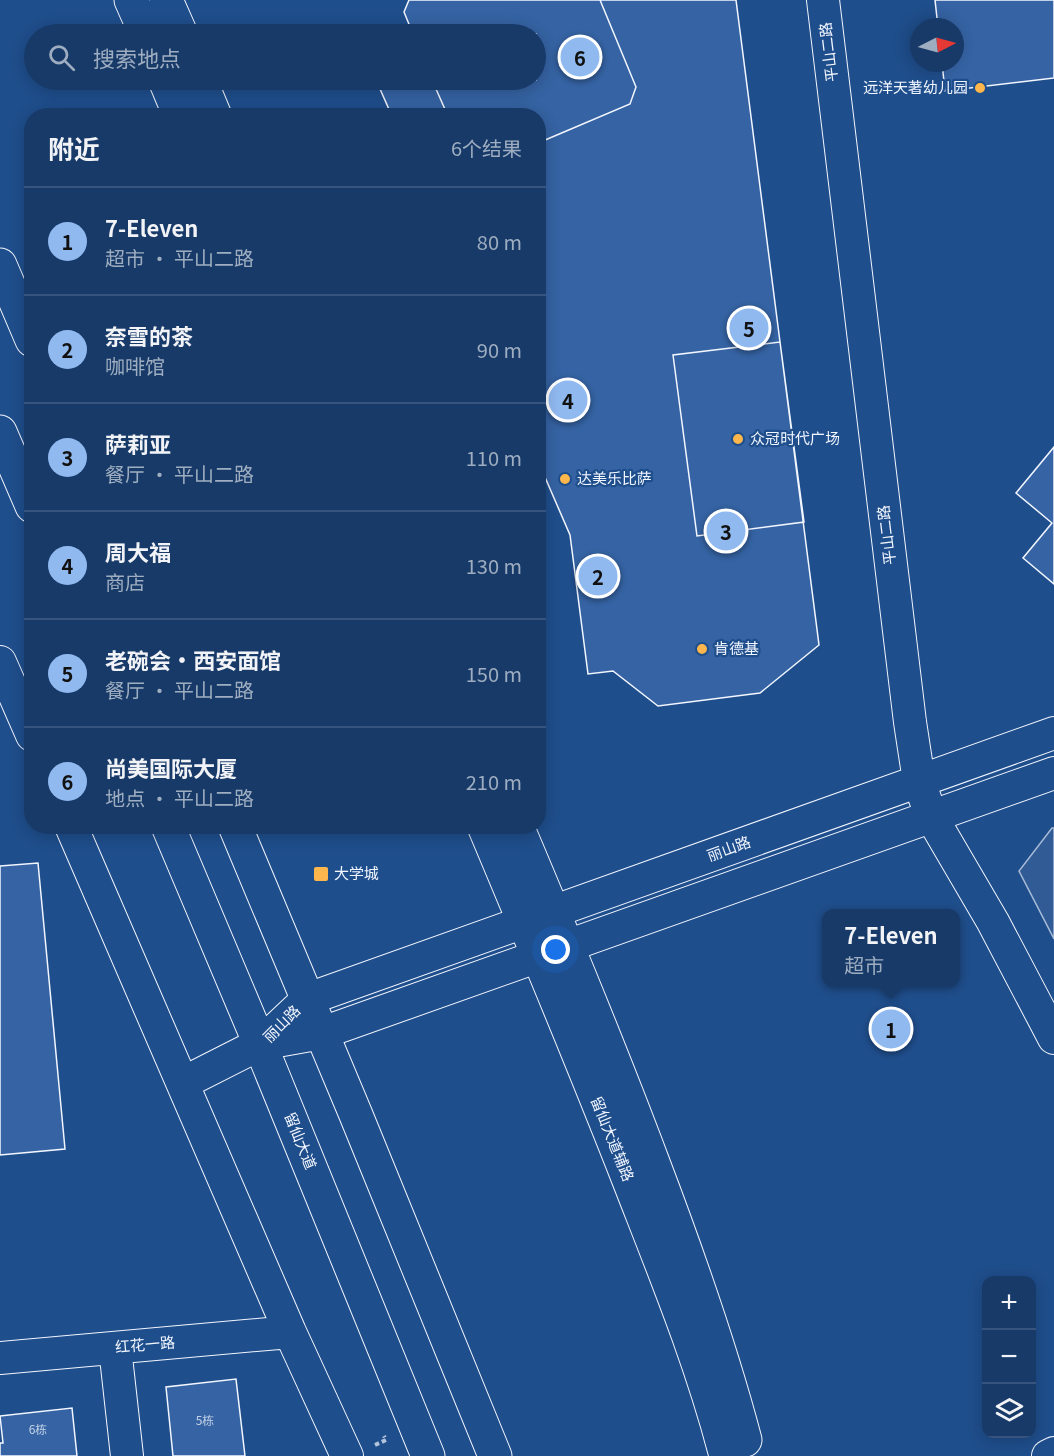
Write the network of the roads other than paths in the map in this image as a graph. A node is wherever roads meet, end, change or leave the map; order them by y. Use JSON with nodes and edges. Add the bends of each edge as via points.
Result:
{"nodes":[{"id":1,"x":131,"y":0,"type":"edge"},
{"id":2,"x":166,"y":0,"type":"edge"},
{"id":3,"x":823,"y":0,"type":"edge"},
{"id":4,"x":142,"y":24,"type":"edge"},
{"id":5,"x":177,"y":24,"type":"edge"},
{"id":6,"x":169,"y":90,"type":"edge"},
{"id":7,"x":204,"y":90,"type":"edge"},
{"id":8,"x":177,"y":108,"type":"edge"},
{"id":9,"x":212,"y":108,"type":"edge"},
{"id":10,"x":0,"y":265,"type":"edge"},
{"id":11,"x":24,"y":321,"type":"edge"},
{"id":12,"x":0,"y":432,"type":"edge"},
{"id":13,"x":24,"y":488,"type":"edge"},
{"id":14,"x":0,"y":662,"type":"edge"},
{"id":15,"x":24,"y":717,"type":"edge"},
{"id":16,"x":1054,"y":733,"type":"edge"},
{"id":17,"x":1054,"y":773,"type":"edge"},
{"id":18,"x":919,"y":781,"type":"junction"},
{"id":19,"x":931,"y":816,"type":"junction"},
{"id":20,"x":74,"y":834,"type":"edge"},
{"id":21,"x":171,"y":834,"type":"edge"},
{"id":22,"x":238,"y":834,"type":"edge"},
{"id":23,"x":489,"y":834,"type":"edge"},
{"id":24,"x":520,"y":834,"type":"edge"},
{"id":25,"x":538,"y":916,"type":"junction"},
{"id":26,"x":552,"y":951,"type":"junction"},
{"id":27,"x":308,"y":999,"type":"junction"},
{"id":28,"x":322,"y":1033,"type":"junction"},
{"id":29,"x":1054,"y":1038,"type":"edge"},
{"id":30,"x":260,"y":1044,"type":"junction"},
{"id":31,"x":183,"y":1083,"type":"junction"},
{"id":32,"x":290,"y":1332,"type":"junction"},
{"id":33,"x":115,"y":1348,"type":"junction"},
{"id":34,"x":0,"y":1358,"type":"edge"},
{"id":35,"x":358,"y":1452,"type":"edge"},
{"id":36,"x":1054,"y":1453,"type":"edge"},
{"id":37,"x":127,"y":1456,"type":"edge"},
{"id":38,"x":428,"y":1456,"type":"edge"},
{"id":39,"x":495,"y":1456,"type":"edge"},
{"id":40,"x":726,"y":1456,"type":"edge"},
{"id":41,"x":749,"y":1456,"type":"edge"},
{"id":42,"x":1048,"y":1456,"type":"edge"}],
"edges":[{"from":1,"to":4,"type":"main road"},
{"from":2,"to":5,"type":"main road"},
{"from":3,"to":18,"type":"street","name":"平山二路"},
{"from":6,"to":8,"type":"main road"},
{"from":7,"to":9,"type":"main road"},
{"from":10,"to":11,"type":"main road"},
{"from":12,"to":13,"type":"main road"},
{"from":14,"to":15,"type":"street"},
{"from":16,"to":18,"type":"street","name":"丽山路"},
{"from":17,"to":19,"type":"street","name":"丽山路"},
{"from":18,"to":19,"type":"street","name":"平山二路"},
{"from":18,"to":25,"type":"street","name":"丽山路"},
{"from":19,"to":26,"type":"street","name":"丽山路"},
{"from":19,"to":29,"type":"street","name":"平山二路"},
{"from":20,"to":31,"type":"street"},
{"from":21,"to":30,"type":"main road","name":"留仙大道"},
{"from":22,"to":27,"type":"main road"},
{"from":23,"to":25,"type":"main road","name":"留仙大道辅路"},
{"from":24,"to":25,"type":"main road","name":"留仙大道辅路"},
{"from":25,"to":26,"type":"main road","name":"留仙大道辅路"},
{"from":25,"to":27,"type":"street","name":"丽山路"},
{"from":26,"to":28,"type":"street","name":"丽山路"},
{"from":26,"to":40,"type":"main road","name":"留仙大道辅路","via":[[681,1313]]},
{"from":26,"to":41,"type":"main road","name":"留仙大道辅路","via":[[620,1074],[729,1380]]},
{"from":27,"to":28,"type":"main road"},
{"from":27,"to":30,"type":"street","name":"丽山路"},
{"from":28,"to":30,"type":"street","name":"丽山路"},
{"from":28,"to":39,"type":"main road"},
{"from":30,"to":31,"type":"street"},
{"from":30,"to":38,"type":"main road","name":"留仙大道"},
{"from":31,"to":32,"type":"street"},
{"from":32,"to":33,"type":"street","name":"红花一路"},
{"from":32,"to":35,"type":"street"},
{"from":33,"to":34,"type":"street","name":"红花一路"},
{"from":33,"to":37,"type":"street"},
{"from":36,"to":42,"type":"street"}]}
